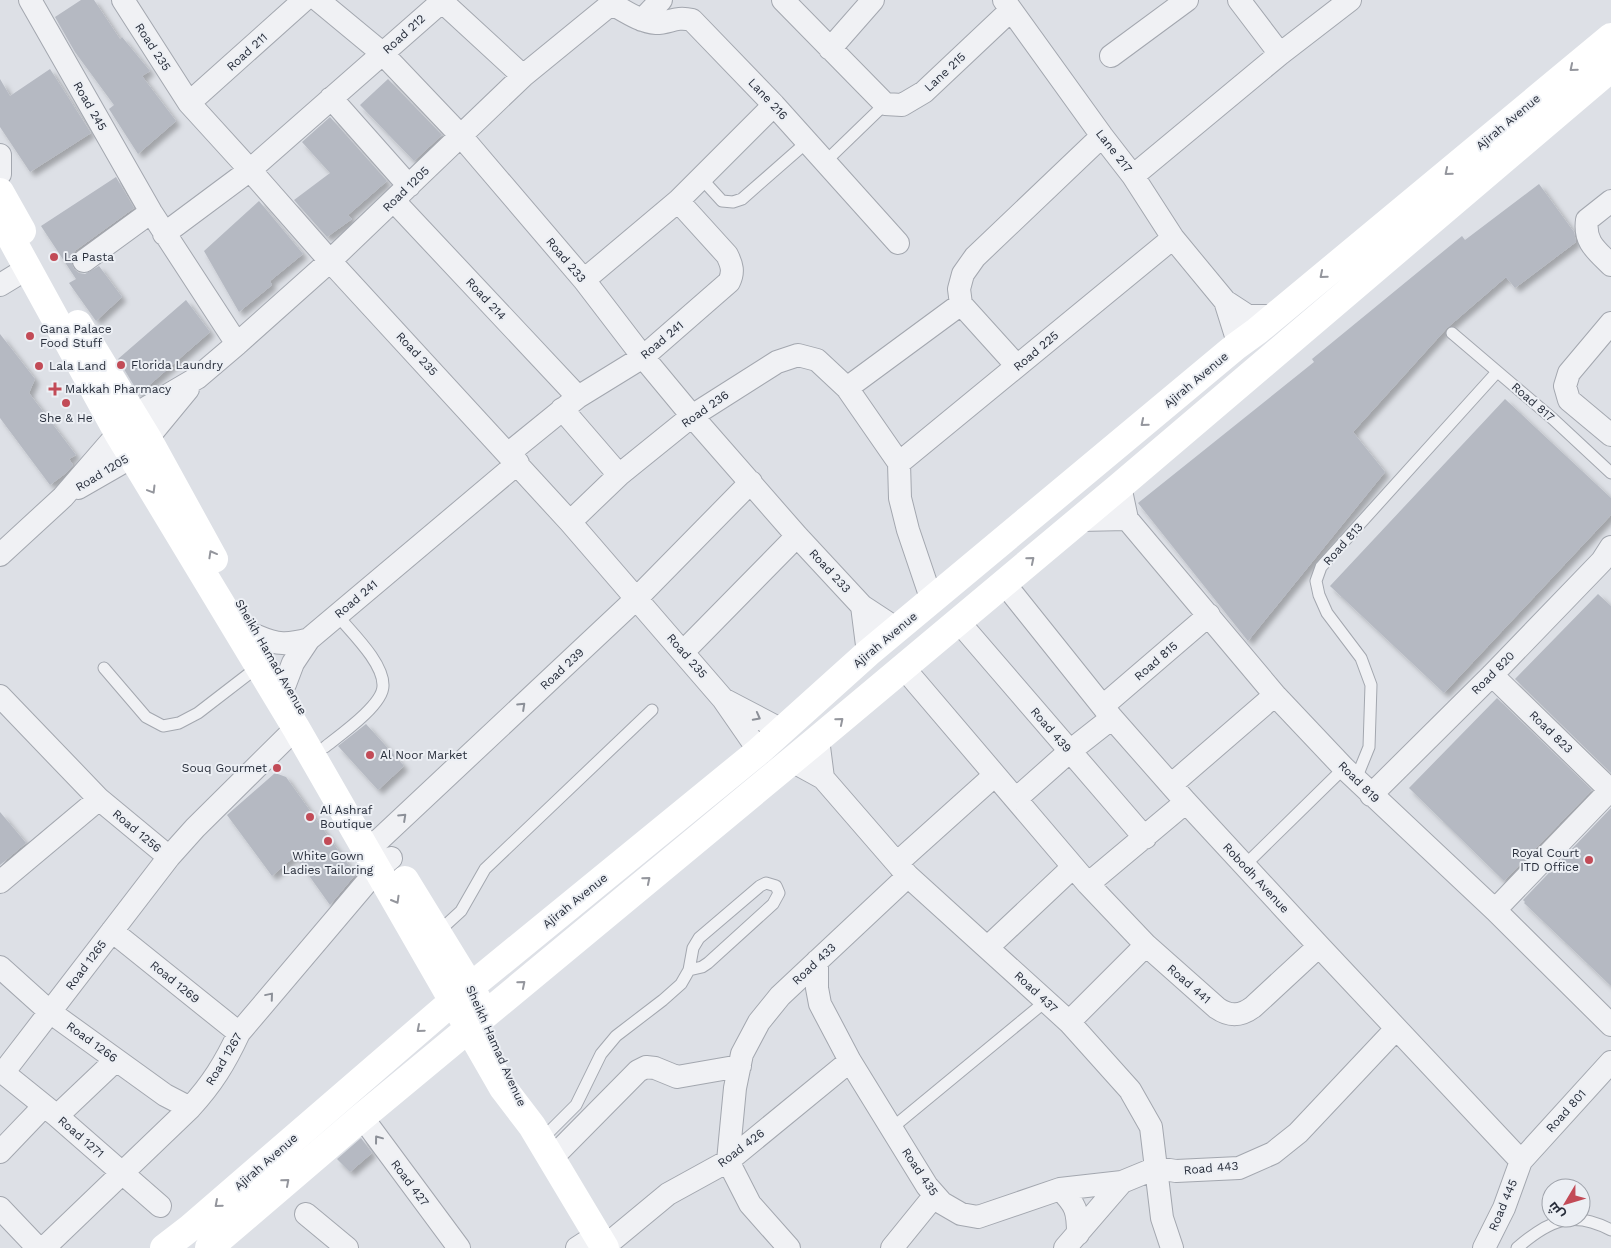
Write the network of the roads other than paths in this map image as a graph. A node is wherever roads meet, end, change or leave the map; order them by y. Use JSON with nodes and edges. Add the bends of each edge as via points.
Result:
{"nodes":[{"id":1,"x":30,"y":0,"type":"edge"},
{"id":2,"x":123,"y":0,"type":"edge"},
{"id":3,"x":304,"y":0,"type":"edge"},
{"id":4,"x":318,"y":0,"type":"edge"},
{"id":5,"x":661,"y":0,"type":"edge"},
{"id":6,"x":783,"y":0,"type":"edge"},
{"id":7,"x":872,"y":0,"type":"edge"},
{"id":8,"x":1187,"y":0,"type":"edge"},
{"id":9,"x":1239,"y":0,"type":"edge"},
{"id":10,"x":1350,"y":0,"type":"edge"},
{"id":11,"x":614,"y":2,"type":"edge"},
{"id":12,"x":1007,"y":5,"type":"edge"},
{"id":13,"x":642,"y":20,"type":"junction"},
{"id":14,"x":1611,"y":37,"type":"edge"},
{"id":15,"x":830,"y":48,"type":"junction"},
{"id":16,"x":382,"y":54,"type":"junction"},
{"id":17,"x":1280,"y":54,"type":"junction"},
{"id":18,"x":1111,"y":56,"type":"dead end"},
{"id":19,"x":1611,"y":68,"type":"edge"},
{"id":20,"x":523,"y":76,"type":"junction"},
{"id":21,"x":331,"y":98,"type":"junction"},
{"id":22,"x":189,"y":103,"type":"junction"},
{"id":23,"x":885,"y":104,"type":"junction"},
{"id":24,"x":774,"y":105,"type":"junction"},
{"id":25,"x":461,"y":136,"type":"junction"},
{"id":26,"x":1102,"y":136,"type":"junction"},
{"id":27,"x":807,"y":142,"type":"junction"},
{"id":28,"x":0,"y":155,"type":"edge"},
{"id":29,"x":825,"y":162,"type":"junction"},
{"id":30,"x":250,"y":170,"type":"junction"},
{"id":31,"x":0,"y":174,"type":"edge"},
{"id":32,"x":1133,"y":176,"type":"junction"},
{"id":33,"x":700,"y":178,"type":"junction"},
{"id":34,"x":0,"y":192,"type":"edge"},
{"id":35,"x":402,"y":193,"type":"junction"},
{"id":36,"x":678,"y":201,"type":"junction"},
{"id":37,"x":1611,"y":201,"type":"edge"},
{"id":38,"x":151,"y":212,"type":"junction"},
{"id":39,"x":0,"y":218,"type":"edge"},
{"id":40,"x":164,"y":234,"type":"junction"},
{"id":41,"x":1173,"y":238,"type":"junction"},
{"id":42,"x":898,"y":243,"type":"dead end"},
{"id":43,"x":84,"y":261,"type":"dead end"},
{"id":44,"x":330,"y":261,"type":"junction"},
{"id":45,"x":1611,"y":265,"type":"edge"},
{"id":46,"x":28,"y":268,"type":"junction"},
{"id":47,"x":584,"y":280,"type":"junction"},
{"id":48,"x":0,"y":285,"type":"edge"},
{"id":49,"x":1224,"y":302,"type":"junction"},
{"id":50,"x":961,"y":304,"type":"junction"},
{"id":51,"x":1274,"y":316,"type":"junction"},
{"id":52,"x":1611,"y":323,"type":"edge"},
{"id":53,"x":1452,"y":333,"type":"dead end"},
{"id":54,"x":237,"y":344,"type":"junction"},
{"id":55,"x":1235,"y":347,"type":"junction"},
{"id":56,"x":643,"y":356,"type":"junction"},
{"id":57,"x":1017,"y":366,"type":"junction"},
{"id":58,"x":1497,"y":372,"type":"junction"},
{"id":59,"x":197,"y":378,"type":"junction"},
{"id":60,"x":847,"y":388,"type":"junction"},
{"id":61,"x":570,"y":403,"type":"junction"},
{"id":62,"x":692,"y":416,"type":"junction"},
{"id":63,"x":126,"y":424,"type":"junction"},
{"id":64,"x":1611,"y":435,"type":"edge"},
{"id":65,"x":140,"y":448,"type":"junction"},
{"id":66,"x":513,"y":458,"type":"junction"},
{"id":67,"x":899,"y":463,"type":"junction"},
{"id":68,"x":1611,"y":473,"type":"edge"},
{"id":69,"x":619,"y":475,"type":"junction"},
{"id":70,"x":751,"y":482,"type":"junction"},
{"id":71,"x":1120,"y":486,"type":"junction"},
{"id":72,"x":63,"y":497,"type":"junction"},
{"id":73,"x":1127,"y":519,"type":"junction"},
{"id":74,"x":1078,"y":520,"type":"junction"},
{"id":75,"x":570,"y":522,"type":"junction"},
{"id":76,"x":797,"y":536,"type":"junction"},
{"id":77,"x":0,"y":555,"type":"edge"},
{"id":78,"x":1608,"y":560,"type":"edge"},
{"id":79,"x":1004,"y":583,"type":"junction"},
{"id":80,"x":637,"y":598,"type":"junction"},
{"id":81,"x":932,"y":601,"type":"junction"},
{"id":82,"x":862,"y":606,"type":"junction"},
{"id":83,"x":337,"y":615,"type":"junction"},
{"id":84,"x":1209,"y":615,"type":"junction"},
{"id":85,"x":958,"y":621,"type":"junction"},
{"id":86,"x":897,"y":629,"type":"junction"},
{"id":87,"x":257,"y":636,"type":"junction"},
{"id":88,"x":309,"y":639,"type":"junction"},
{"id":89,"x":683,"y":652,"type":"junction"},
{"id":90,"x":868,"y":654,"type":"junction"},
{"id":91,"x":259,"y":666,"type":"junction"},
{"id":92,"x":903,"y":667,"type":"junction"},
{"id":93,"x":104,"y":668,"type":"dead end"},
{"id":94,"x":1492,"y":675,"type":"junction"},
{"id":95,"x":285,"y":684,"type":"junction"},
{"id":96,"x":1275,"y":695,"type":"junction"},
{"id":97,"x":723,"y":699,"type":"junction"},
{"id":98,"x":4,"y":709,"type":"edge"},
{"id":99,"x":652,"y":710,"type":"dead end"},
{"id":100,"x":1108,"y":712,"type":"junction"},
{"id":101,"x":296,"y":728,"type":"junction"},
{"id":102,"x":782,"y":730,"type":"junction"},
{"id":103,"x":818,"y":739,"type":"junction"},
{"id":104,"x":325,"y":747,"type":"junction"},
{"id":105,"x":759,"y":751,"type":"junction"},
{"id":106,"x":1070,"y":751,"type":"junction"},
{"id":107,"x":792,"y":761,"type":"junction"},
{"id":108,"x":995,"y":775,"type":"junction"},
{"id":109,"x":823,"y":778,"type":"junction"},
{"id":110,"x":1357,"y":781,"type":"junction"},
{"id":111,"x":1171,"y":785,"type":"junction"},
{"id":112,"x":1610,"y":790,"type":"edge"},
{"id":113,"x":99,"y":799,"type":"junction"},
{"id":114,"x":1016,"y":799,"type":"junction"},
{"id":115,"x":1186,"y":802,"type":"junction"},
{"id":116,"x":1145,"y":838,"type":"junction"},
{"id":117,"x":379,"y":854,"type":"junction"},
{"id":118,"x":169,"y":857,"type":"junction"},
{"id":119,"x":1073,"y":866,"type":"junction"},
{"id":120,"x":1244,"y":866,"type":"junction"},
{"id":121,"x":902,"y":870,"type":"junction"},
{"id":122,"x":0,"y":882,"type":"edge"},
{"id":123,"x":1088,"y":884,"type":"junction"},
{"id":124,"x":1495,"y":910,"type":"junction"},
{"id":125,"x":112,"y":931,"type":"junction"},
{"id":126,"x":437,"y":933,"type":"junction"},
{"id":127,"x":1146,"y":945,"type":"junction"},
{"id":128,"x":1318,"y":946,"type":"junction"},
{"id":129,"x":988,"y":947,"type":"junction"},
{"id":130,"x":817,"y":961,"type":"junction"},
{"id":131,"x":0,"y":968,"type":"edge"},
{"id":132,"x":689,"y":970,"type":"junction"},
{"id":133,"x":461,"y":994,"type":"junction"},
{"id":134,"x":780,"y":996,"type":"junction"},
{"id":135,"x":1046,"y":1001,"type":"junction"},
{"id":136,"x":820,"y":1004,"type":"junction"},
{"id":137,"x":50,"y":1012,"type":"junction"},
{"id":138,"x":476,"y":1022,"type":"junction"},
{"id":139,"x":1069,"y":1022,"type":"junction"},
{"id":140,"x":1611,"y":1025,"type":"edge"},
{"id":141,"x":1396,"y":1029,"type":"junction"},
{"id":142,"x":239,"y":1033,"type":"junction"},
{"id":143,"x":116,"y":1060,"type":"junction"},
{"id":144,"x":850,"y":1060,"type":"junction"},
{"id":145,"x":1611,"y":1062,"type":"edge"},
{"id":146,"x":740,"y":1066,"type":"junction"},
{"id":147,"x":2,"y":1071,"type":"edge"},
{"id":148,"x":190,"y":1108,"type":"junction"},
{"id":149,"x":51,"y":1111,"type":"junction"},
{"id":150,"x":362,"y":1117,"type":"junction"},
{"id":151,"x":892,"y":1128,"type":"junction"},
{"id":152,"x":542,"y":1141,"type":"junction"},
{"id":153,"x":0,"y":1152,"type":"edge"},
{"id":154,"x":728,"y":1161,"type":"junction"},
{"id":155,"x":1521,"y":1161,"type":"junction"},
{"id":156,"x":1156,"y":1168,"type":"junction"},
{"id":157,"x":123,"y":1173,"type":"junction"},
{"id":158,"x":1122,"y":1182,"type":"junction"},
{"id":159,"x":1060,"y":1189,"type":"junction"},
{"id":160,"x":934,"y":1195,"type":"junction"},
{"id":161,"x":160,"y":1206,"type":"dead end"},
{"id":162,"x":1,"y":1210,"type":"edge"},
{"id":163,"x":306,"y":1214,"type":"dead end"},
{"id":164,"x":1611,"y":1230,"type":"edge"},
{"id":165,"x":1071,"y":1241,"type":"edge"},
{"id":166,"x":596,"y":1245,"type":"edge"},
{"id":167,"x":38,"y":1248,"type":"edge"},
{"id":168,"x":44,"y":1248,"type":"edge"},
{"id":169,"x":164,"y":1248,"type":"edge"},
{"id":170,"x":209,"y":1248,"type":"edge"},
{"id":171,"x":347,"y":1248,"type":"edge"},
{"id":172,"x":459,"y":1248,"type":"edge"},
{"id":173,"x":789,"y":1248,"type":"edge"},
{"id":174,"x":892,"y":1248,"type":"edge"},
{"id":175,"x":1172,"y":1248,"type":"edge"},
{"id":176,"x":1484,"y":1248,"type":"edge"},
{"id":177,"x":1517,"y":1248,"type":"edge"}],
"edges":[{"from":1,"to":38,"type":"street","name":"Road 245"},
{"from":2,"to":22,"type":"street","name":"Road 235"},
{"from":3,"to":22,"type":"street","name":"Road 211"},
{"from":4,"to":16,"type":"street","name":"Road 233"},
{"from":5,"to":13,"type":"street"},
{"from":6,"to":15,"type":"street"},
{"from":7,"to":15,"type":"street"},
{"from":8,"to":18,"type":"street"},
{"from":9,"to":17,"type":"street"},
{"from":10,"to":17,"type":"street"},
{"from":11,"to":13,"type":"street","name":"Lane 216"},
{"from":11,"to":20,"type":"street","name":"Road 1205"},
{"from":12,"to":23,"type":"street","name":"Lane 215","via":[[924,92],[902,105]]},
{"from":12,"to":26,"type":"street","name":"Lane 217"},
{"from":13,"to":24,"type":"street","name":"Lane 216","via":[[657,23],[681,18],[692,20]]},
{"from":14,"to":51,"type":"street","name":"Ajirah Avenue","one_way":true},
{"from":15,"to":23,"type":"street"},
{"from":16,"to":20,"type":"street","name":"Road 212","via":[[438,4],[448,7]]},
{"from":16,"to":21,"type":"street","name":"Road 212"},
{"from":16,"to":25,"type":"street","name":"Road 233"},
{"from":17,"to":32,"type":"street"},
{"from":19,"to":71,"type":"street","name":"Ajirah Avenue"},
{"from":20,"to":25,"type":"street","name":"Road 1205"},
{"from":21,"to":30,"type":"street","name":"Road 212"},
{"from":21,"to":35,"type":"street"},
{"from":22,"to":30,"type":"street","name":"Road 235"},
{"from":23,"to":29,"type":"lane"},
{"from":24,"to":27,"type":"street","name":"Lane 216"},
{"from":24,"to":33,"type":"street"},
{"from":25,"to":35,"type":"street","name":"Road 1205"},
{"from":25,"to":47,"type":"street","name":"Road 233"},
{"from":26,"to":32,"type":"street","name":"Lane 217"},
{"from":26,"to":50,"type":"street","via":[[975,258],[963,274],[959,289]]},
{"from":27,"to":29,"type":"street","name":"Lane 216"},
{"from":27,"to":33,"type":"lane","via":[[742,199],[722,201]]},
{"from":28,"to":31,"type":"street"},
{"from":29,"to":42,"type":"street","name":"Lane 216"},
{"from":30,"to":40,"type":"street","name":"Road 212"},
{"from":30,"to":44,"type":"street","name":"Road 235"},
{"from":32,"to":41,"type":"street","name":"Lane 217"},
{"from":33,"to":36,"type":"street"},
{"from":34,"to":63,"type":"street","name":"Sheikh Hamad Avenue","via":[[49,276]]},
{"from":35,"to":44,"type":"street","name":"Road 1205"},
{"from":35,"to":61,"type":"street","name":"Road 214"},
{"from":36,"to":47,"type":"street"},
{"from":36,"to":56,"type":"street","name":"Road 241","via":[[727,255],[732,275],[729,282]]},
{"from":37,"to":45,"type":"street","via":[[1587,220],[1585,230],[1590,243]]},
{"from":38,"to":40,"type":"street","name":"Road 245"},
{"from":38,"to":43,"type":"street"},
{"from":39,"to":46,"type":"street","name":"Sheikh Hamad Avenue"},
{"from":40,"to":54,"type":"street","name":"Road 245"},
{"from":41,"to":49,"type":"street","name":"Lane 217"},
{"from":41,"to":57,"type":"street","name":"Road 225"},
{"from":44,"to":54,"type":"street","name":"Road 1205"},
{"from":44,"to":66,"type":"street","name":"Road 235"},
{"from":46,"to":48,"type":"street"},
{"from":46,"to":63,"type":"street","name":"Sheikh Hamad Avenue"},
{"from":47,"to":56,"type":"street","name":"Road 233"},
{"from":49,"to":51,"type":"street","name":"Lane 217","via":[[1248,316]]},
{"from":49,"to":55,"type":"street","name":"Lane 217","via":[[1236,336]]},
{"from":50,"to":57,"type":"street"},
{"from":50,"to":60,"type":"street"},
{"from":51,"to":55,"type":"street","name":"Ajirah Avenue"},
{"from":52,"to":64,"type":"street","via":[[1569,372],[1564,386],[1569,400]]},
{"from":53,"to":58,"type":"lane","name":"Road 817"},
{"from":54,"to":59,"type":"street","name":"Road 1205"},
{"from":55,"to":81,"type":"street","name":"Ajirah Avenue","one_way":true},
{"from":56,"to":61,"type":"street","name":"Road 241"},
{"from":56,"to":62,"type":"street","name":"Road 233"},
{"from":57,"to":67,"type":"street","name":"Road 225"},
{"from":58,"to":68,"type":"lane","name":"Road 817"},
{"from":58,"to":110,"type":"lane","name":"Road 813","via":[[1321,567],[1316,581],[1327,613],[1361,658],[1371,685],[1369,747]]},
{"from":59,"to":63,"type":"street","name":"Road 1205"},
{"from":59,"to":65,"type":"street","name":"Road 1205"},
{"from":60,"to":62,"type":"street","name":"Road 236","via":[[817,360],[798,355],[777,362]]},
{"from":60,"to":67,"type":"street"},
{"from":61,"to":66,"type":"street","name":"Road 241"},
{"from":61,"to":69,"type":"street"},
{"from":62,"to":69,"type":"street","name":"Road 236"},
{"from":62,"to":70,"type":"street","name":"Road 233"},
{"from":63,"to":65,"type":"street","name":"Sheikh Hamad Avenue"},
{"from":63,"to":72,"type":"street","name":"Road 1205"},
{"from":65,"to":72,"type":"street","name":"Road 1205"},
{"from":87,"to":65,"type":"street","name":"Sheikh Hamad Avenue","one_way":true},
{"from":65,"to":91,"type":"street","name":"Sheikh Hamad Avenue","one_way":true},
{"from":66,"to":75,"type":"street","name":"Road 235"},
{"from":66,"to":83,"type":"street","name":"Road 241"},
{"from":67,"to":81,"type":"street","via":[[900,498]]},
{"from":69,"to":75,"type":"street","name":"Road 236"},
{"from":70,"to":76,"type":"street","name":"Road 233"},
{"from":70,"to":80,"type":"street","name":"Road 239"},
{"from":71,"to":73,"type":"street","name":"Road 819"},
{"from":71,"to":74,"type":"street","name":"Ajirah Avenue"},
{"from":72,"to":77,"type":"street","name":"Road 1205"},
{"from":73,"to":74,"type":"street"},
{"from":73,"to":84,"type":"street","name":"Road 819"},
{"from":79,"to":74,"type":"street","name":"Ajirah Avenue","one_way":true},
{"from":75,"to":80,"type":"street","name":"Road 235"},
{"from":76,"to":82,"type":"street","name":"Road 233"},
{"from":76,"to":89,"type":"street"},
{"from":78,"to":94,"type":"street","name":"Road 820"},
{"from":79,"to":85,"type":"street","name":"Ajirah Avenue"},
{"from":79,"to":100,"type":"street","name":"Robodh Avenue"},
{"from":80,"to":89,"type":"street","name":"Road 235"},
{"from":117,"to":80,"type":"street","name":"Road 239","one_way":true},
{"from":81,"to":86,"type":"street","name":"Ajirah Avenue"},
{"from":82,"to":86,"type":"street","name":"Road 233"},
{"from":82,"to":90,"type":"street"},
{"from":83,"to":88,"type":"street","name":"Road 241"},
{"from":83,"to":104,"type":"lane","via":[[372,656],[382,674],[384,688],[369,711]]},
{"from":84,"to":96,"type":"street","name":"Road 819"},
{"from":84,"to":100,"type":"street","name":"Road 815"},
{"from":85,"to":92,"type":"street","name":"Ajirah Avenue"},
{"from":85,"to":106,"type":"street","name":"Road 439"},
{"from":86,"to":90,"type":"street","name":"Ajirah Avenue"},
{"from":87,"to":88,"type":"street","name":"Road 241","via":[[282,644]]},
{"from":87,"to":95,"type":"street","name":"Sheikh Hamad Avenue"},
{"from":88,"to":95,"type":"street","name":"Road 241","via":[[293,663]]},
{"from":89,"to":97,"type":"street","name":"Road 235"},
{"from":90,"to":102,"type":"street","name":"Ajirah Avenue"},
{"from":91,"to":93,"type":"lane","via":[[198,713],[179,724],[163,726],[146,717]]},
{"from":91,"to":101,"type":"street","name":"Sheikh Hamad Avenue"},
{"from":103,"to":92,"type":"street","name":"Ajirah Avenue","one_way":true},
{"from":92,"to":108,"type":"street"},
{"from":94,"to":110,"type":"street","name":"Road 820"},
{"from":94,"to":112,"type":"street","name":"Road 823"},
{"from":95,"to":104,"type":"street","name":"Sheikh Hamad Avenue"},
{"from":96,"to":110,"type":"street","name":"Road 819"},
{"from":96,"to":111,"type":"street"},
{"from":97,"to":102,"type":"street","name":"Road 235","one_way":true},
{"from":97,"to":105,"type":"street","name":"Road 235"},
{"from":98,"to":113,"type":"street","name":"Road 1256"},
{"from":99,"to":126,"type":"lane","via":[[485,869],[462,911]]},
{"from":100,"to":106,"type":"street"},
{"from":100,"to":111,"type":"street","name":"Robodh Avenue"},
{"from":101,"to":117,"type":"street","name":"Sheikh Hamad Avenue"},
{"from":101,"to":118,"type":"street","name":"Road 1256"},
{"from":102,"to":105,"type":"street","name":"Ajirah Avenue"},
{"from":103,"to":107,"type":"street","name":"Ajirah Avenue"},
{"from":103,"to":109,"type":"street"},
{"from":104,"to":117,"type":"street","name":"Sheikh Hamad Avenue"},
{"from":105,"to":133,"type":"street","name":"Ajirah Avenue"},
{"from":106,"to":114,"type":"street"},
{"from":106,"to":116,"type":"street","name":"Road 439"},
{"from":107,"to":109,"type":"street","name":"Road 437"},
{"from":138,"to":107,"type":"street","name":"Ajirah Avenue","one_way":true},
{"from":108,"to":114,"type":"street"},
{"from":108,"to":121,"type":"street","name":"Road 433"},
{"from":109,"to":121,"type":"street","name":"Road 437"},
{"from":110,"to":120,"type":"lane"},
{"from":110,"to":124,"type":"street","name":"Road 819"},
{"from":111,"to":115,"type":"street","name":"Robodh Avenue"},
{"from":112,"to":124,"type":"street","name":"Road 823"},
{"from":113,"to":118,"type":"street","name":"Road 1256"},
{"from":113,"to":122,"type":"street"},
{"from":114,"to":119,"type":"street"},
{"from":115,"to":116,"type":"street"},
{"from":115,"to":120,"type":"street","name":"Robodh Avenue"},
{"from":116,"to":123,"type":"street"},
{"from":117,"to":126,"type":"street","name":"Sheikh Hamad Avenue"},
{"from":117,"to":133,"type":"street","name":"Sheikh Hamad Avenue","one_way":true},
{"from":142,"to":117,"type":"street","name":"Road 1267","one_way":true},
{"from":118,"to":125,"type":"street","name":"Road 1265"},
{"from":119,"to":123,"type":"street"},
{"from":119,"to":129,"type":"street"},
{"from":120,"to":128,"type":"street","name":"Robodh Avenue"},
{"from":121,"to":129,"type":"street","name":"Road 437"},
{"from":121,"to":130,"type":"street","name":"Road 433"},
{"from":123,"to":127,"type":"street"},
{"from":124,"to":140,"type":"street","name":"Road 819"},
{"from":125,"to":137,"type":"street","name":"Road 1265"},
{"from":125,"to":142,"type":"street","name":"Road 1269"},
{"from":126,"to":133,"type":"street","name":"Sheikh Hamad Avenue"},
{"from":127,"to":128,"type":"street","name":"Road 441","via":[[1218,1008],[1226,1014],[1235,1015],[1253,1007]]},
{"from":127,"to":139,"type":"street"},
{"from":128,"to":141,"type":"street","name":"Robodh Avenue"},
{"from":129,"to":135,"type":"street","name":"Road 437"},
{"from":130,"to":134,"type":"street","name":"Road 433"},
{"from":130,"to":136,"type":"street","name":"Road 435"},
{"from":131,"to":137,"type":"street","name":"Road 1266"},
{"from":132,"to":132,"type":"lane","via":[[693,948],[699,938],[760,886],[766,883],[776,886],[779,892],[773,904],[702,968]]},
{"from":132,"to":152,"type":"lane","via":[[682,984],[616,1036],[601,1054],[576,1105]]},
{"from":133,"to":138,"type":"street","name":"Sheikh Hamad Avenue"},
{"from":133,"to":169,"type":"street","name":"Ajirah Avenue","one_way":true},
{"from":134,"to":136,"type":"street","via":[[806,998]]},
{"from":134,"to":146,"type":"street","name":"Road 433","via":[[759,1022],[742,1054]]},
{"from":135,"to":139,"type":"street","name":"Road 437"},
{"from":135,"to":151,"type":"lane"},
{"from":136,"to":144,"type":"street","name":"Road 435"},
{"from":137,"to":143,"type":"street","name":"Road 1266"},
{"from":137,"to":147,"type":"street","name":"Road 1265"},
{"from":138,"to":150,"type":"street","name":"Ajirah Avenue"},
{"from":138,"to":152,"type":"street","name":"Sheikh Hamad Avenue","via":[[503,1088]]},
{"from":139,"to":156,"type":"street","name":"Road 437","via":[[1130,1090],[1151,1127]]},
{"from":141,"to":155,"type":"street","name":"Robodh Avenue"},
{"from":141,"to":156,"type":"street","name":"Road 443","via":[[1298,1133],[1273,1153],[1239,1168],[1176,1171]]},
{"from":142,"to":148,"type":"street","name":"Road 1267","via":[[211,1085]]},
{"from":143,"to":148,"type":"street","name":"Road 1266"},
{"from":143,"to":149,"type":"street"},
{"from":144,"to":151,"type":"street","name":"Road 435"},
{"from":144,"to":154,"type":"street","name":"Road 426"},
{"from":145,"to":155,"type":"street","name":"Road 801"},
{"from":146,"to":152,"type":"street","via":[[677,1077],[655,1068],[638,1071]]},
{"from":146,"to":154,"type":"street","name":"Road 433"},
{"from":147,"to":149,"type":"street","name":"Road 1271"},
{"from":148,"to":157,"type":"street","name":"Road 1267"},
{"from":149,"to":153,"type":"street"},
{"from":149,"to":157,"type":"street","name":"Road 1271"},
{"from":170,"to":150,"type":"street","name":"Ajirah Avenue","one_way":true},
{"from":172,"to":150,"type":"street","name":"Road 427","one_way":true},
{"from":151,"to":160,"type":"street","name":"Road 435"},
{"from":152,"to":166,"type":"street","name":"Sheikh Hamad Avenue"},
{"from":154,"to":166,"type":"street","name":"Road 426","via":[[668,1194]]},
{"from":154,"to":173,"type":"street","via":[[750,1204]]},
{"from":155,"to":176,"type":"street","name":"Road 445","via":[[1504,1208]]},
{"from":156,"to":158,"type":"street","name":"Road 443"},
{"from":156,"to":175,"type":"street","name":"Road 437","via":[[1162,1218]]},
{"from":157,"to":161,"type":"street","name":"Road 1271"},
{"from":157,"to":168,"type":"street","name":"Road 1267"},
{"from":158,"to":159,"type":"street","name":"Road 435"},
{"from":158,"to":165,"type":"street","name":"Road 443"},
{"from":159,"to":160,"type":"street","name":"Road 435","via":[[978,1216],[961,1214]]},
{"from":159,"to":165,"type":"street","via":[[1073,1202],[1078,1215]]},
{"from":160,"to":174,"type":"street"},
{"from":162,"to":167,"type":"street"},
{"from":163,"to":171,"type":"street"},
{"from":164,"to":177,"type":"lane","via":[[1579,1219],[1560,1221],[1542,1228]]}]}
